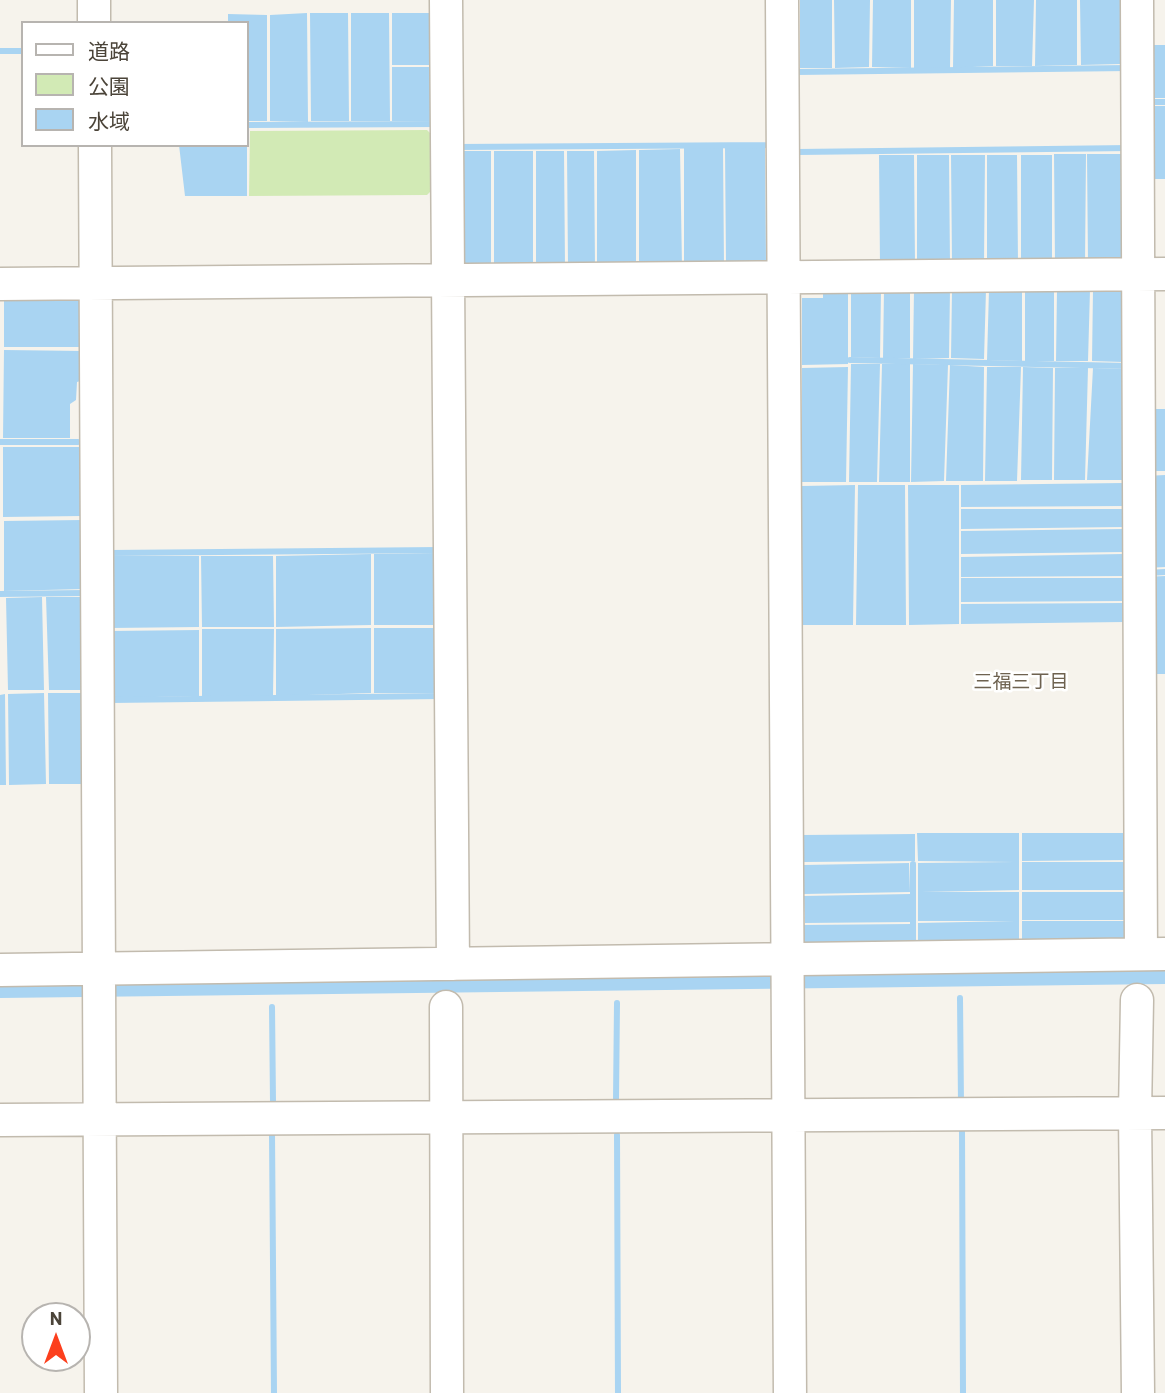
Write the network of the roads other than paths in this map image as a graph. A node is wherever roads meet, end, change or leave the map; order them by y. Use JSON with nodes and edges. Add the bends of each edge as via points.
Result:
{"nodes":[{"id":1,"x":94,"y":0,"type":"edge"},
{"id":2,"x":446,"y":0,"type":"edge"},
{"id":3,"x":782,"y":0,"type":"edge"},
{"id":4,"x":1137,"y":0,"type":"edge"},
{"id":5,"x":94,"y":21,"type":"edge"},
{"id":6,"x":95,"y":147,"type":"edge"},
{"id":7,"x":1152,"y":274,"type":"edge"},
{"id":8,"x":786,"y":279,"type":"junction"},
{"id":9,"x":447,"y":280,"type":"junction"},
{"id":10,"x":96,"y":283,"type":"junction"},
{"id":11,"x":0,"y":284,"type":"edge"},
{"id":12,"x":1153,"y":954,"type":"edge"},
{"id":13,"x":787,"y":959,"type":"junction"},
{"id":14,"x":453,"y":964,"type":"junction"},
{"id":15,"x":100,"y":968,"type":"junction"},
{"id":16,"x":0,"y":970,"type":"edge"},
{"id":17,"x":1137,"y":1000,"type":"dead end"},
{"id":18,"x":446,"y":1007,"type":"dead end"},
{"id":19,"x":788,"y":1113,"type":"junction"},
{"id":20,"x":1150,"y":1113,"type":"edge"},
{"id":21,"x":445,"y":1118,"type":"junction"},
{"id":22,"x":0,"y":1120,"type":"edge"},
{"id":23,"x":98,"y":1120,"type":"junction"},
{"id":24,"x":101,"y":1393,"type":"edge"},
{"id":25,"x":447,"y":1393,"type":"edge"},
{"id":26,"x":790,"y":1393,"type":"edge"},
{"id":27,"x":1138,"y":1393,"type":"edge"}],
"edges":[{"from":1,"to":5,"type":"street"},
{"from":2,"to":9,"type":"street"},
{"from":3,"to":8,"type":"street"},
{"from":4,"to":7,"type":"street"},
{"from":6,"to":10,"type":"street"},
{"from":7,"to":8,"type":"street"},
{"from":7,"to":12,"type":"street"},
{"from":8,"to":9,"type":"street"},
{"from":8,"to":13,"type":"street"},
{"from":9,"to":10,"type":"street"},
{"from":9,"to":14,"type":"street"},
{"from":10,"to":11,"type":"street"},
{"from":10,"to":15,"type":"street"},
{"from":12,"to":13,"type":"street"},
{"from":13,"to":14,"type":"street"},
{"from":13,"to":19,"type":"street"},
{"from":14,"to":15,"type":"street"},
{"from":15,"to":16,"type":"street"},
{"from":15,"to":23,"type":"street"},
{"from":17,"to":20,"type":"street"},
{"from":18,"to":21,"type":"street"},
{"from":19,"to":20,"type":"street"},
{"from":19,"to":21,"type":"street"},
{"from":19,"to":26,"type":"street"},
{"from":20,"to":27,"type":"street"},
{"from":21,"to":23,"type":"street"},
{"from":21,"to":25,"type":"street"},
{"from":22,"to":23,"type":"street"},
{"from":23,"to":24,"type":"street"}]}
